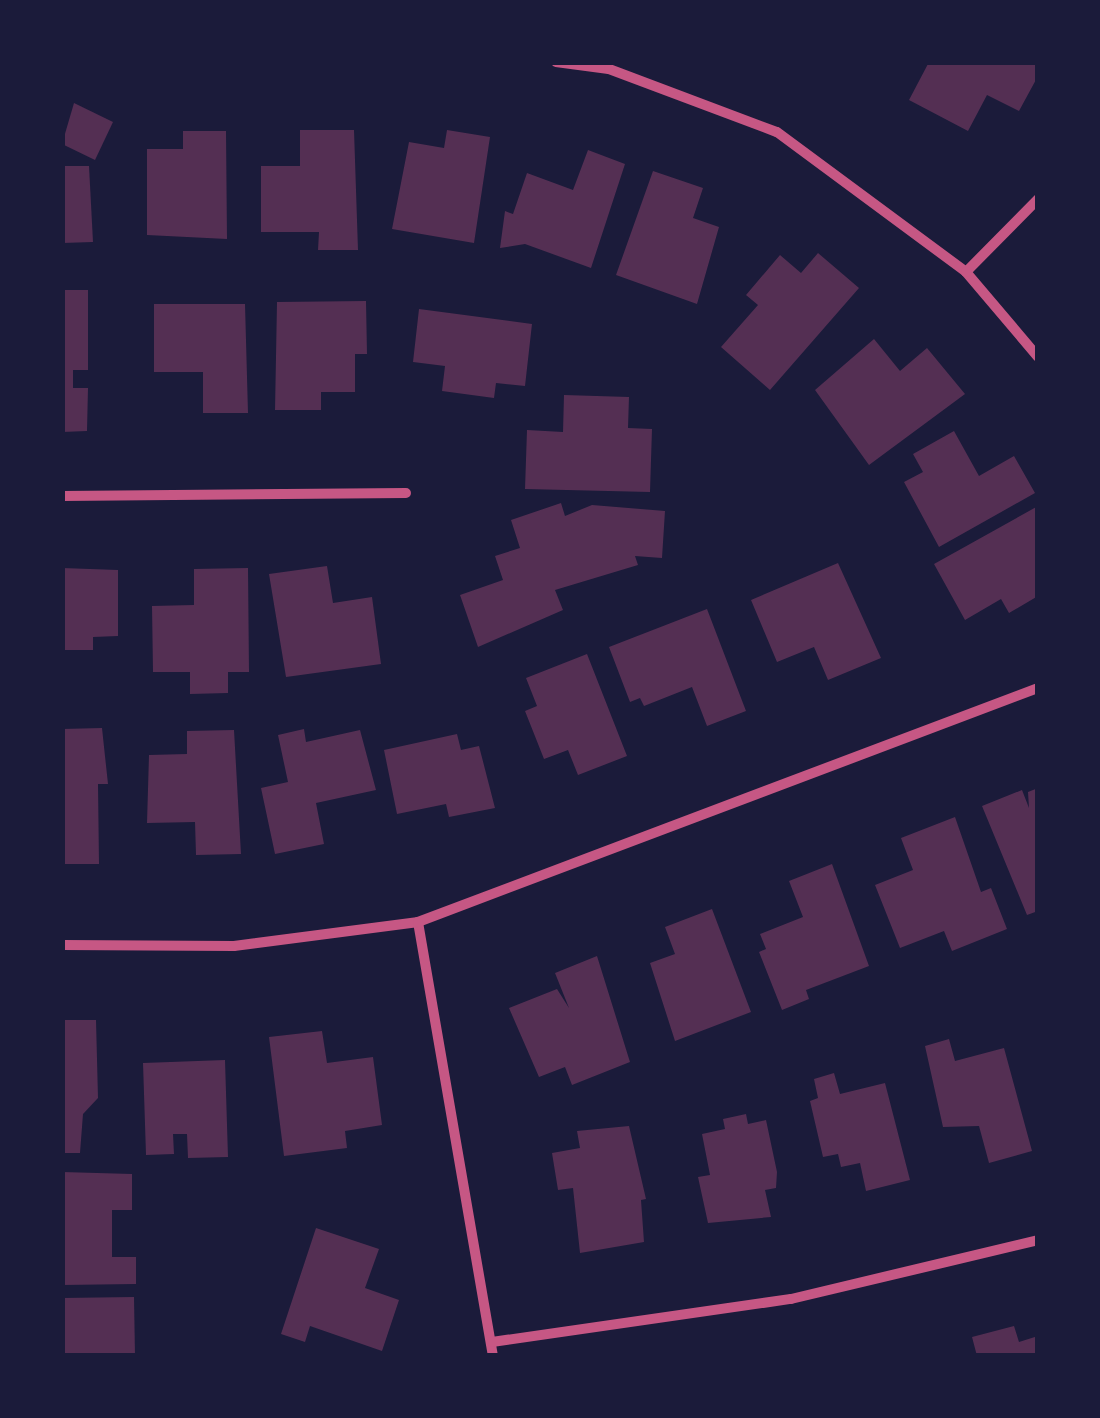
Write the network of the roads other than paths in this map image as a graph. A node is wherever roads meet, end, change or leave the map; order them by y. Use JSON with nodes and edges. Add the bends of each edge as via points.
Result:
{"nodes":[{"id":1,"x":556,"y":62,"type":"edge"},
{"id":2,"x":1038,"y":199,"type":"edge"},
{"id":3,"x":966,"y":272,"type":"junction"},
{"id":4,"x":1038,"y":356,"type":"edge"},
{"id":5,"x":406,"y":493,"type":"dead end"},
{"id":6,"x":62,"y":496,"type":"edge"},
{"id":7,"x":1038,"y":688,"type":"edge"},
{"id":8,"x":418,"y":922,"type":"junction"},
{"id":9,"x":62,"y":945,"type":"edge"},
{"id":10,"x":1038,"y":1240,"type":"edge"},
{"id":11,"x":492,"y":1342,"type":"junction"},
{"id":12,"x":494,"y":1356,"type":"edge"}],
"edges":[{"from":1,"to":3,"type":"street","via":[[610,69],[777,132]]},
{"from":2,"to":3,"type":"street"},
{"from":3,"to":4,"type":"street"},
{"from":5,"to":6,"type":"street"},
{"from":7,"to":8,"type":"street"},
{"from":8,"to":9,"type":"street","via":[[234,946]]},
{"from":8,"to":11,"type":"street"},
{"from":10,"to":11,"type":"street","via":[[791,1298]]},
{"from":11,"to":12,"type":"street"}]}
